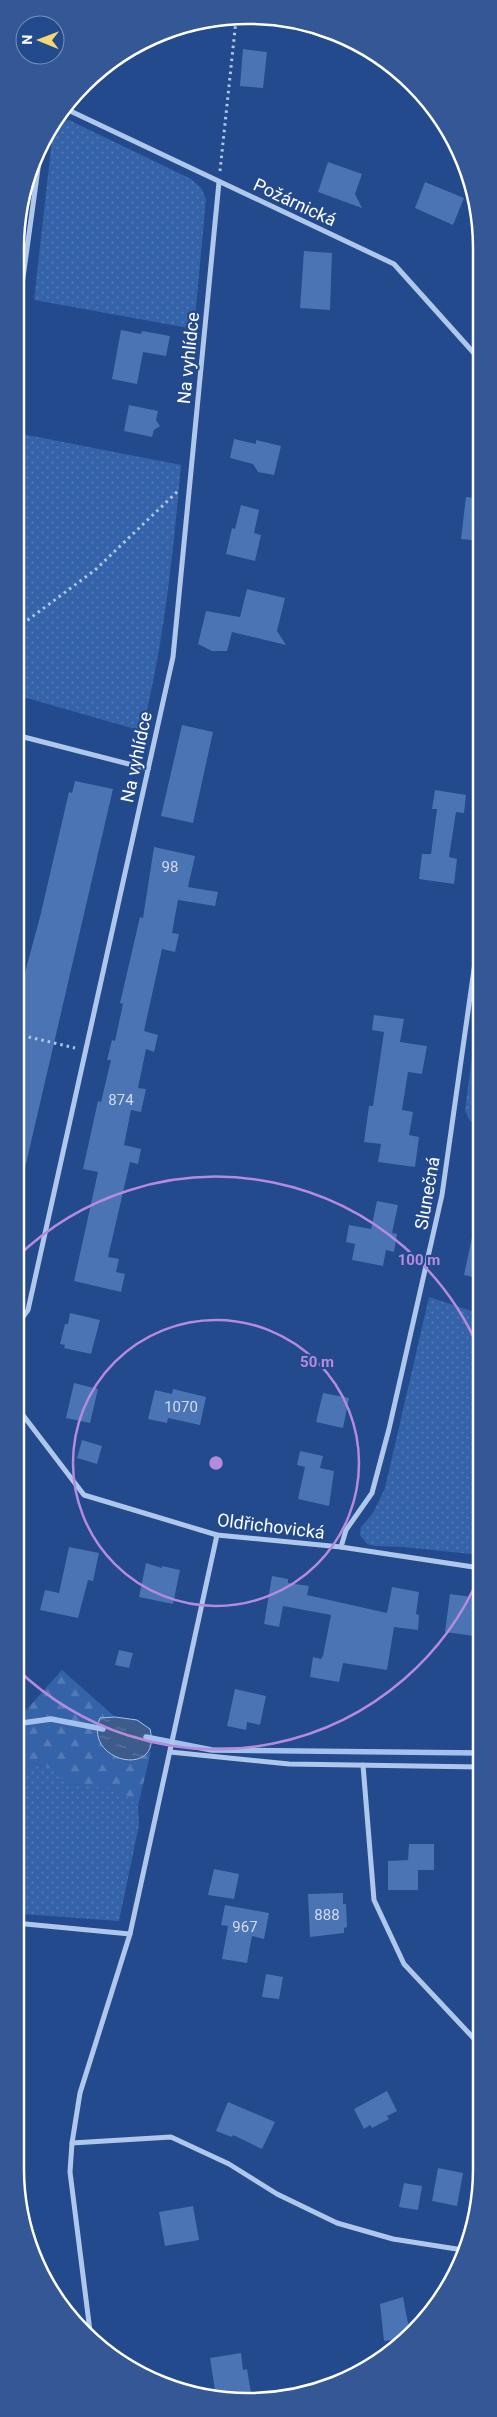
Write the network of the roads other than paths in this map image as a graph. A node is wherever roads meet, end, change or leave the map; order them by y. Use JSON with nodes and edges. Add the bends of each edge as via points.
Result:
{"nodes":[{"id":1,"x":71,"y":111,"type":"edge"},
{"id":2,"x":38,"y":172,"type":"edge"},
{"id":3,"x":219,"y":182,"type":"junction"},
{"id":4,"x":24,"y":270,"type":"edge"},
{"id":5,"x":473,"y":352,"type":"edge"},
{"id":6,"x":24,"y":737,"type":"edge"},
{"id":7,"x":148,"y":769,"type":"junction"},
{"id":8,"x":473,"y":976,"type":"edge"},
{"id":9,"x":24,"y":1315,"type":"edge"},
{"id":10,"x":24,"y":1416,"type":"edge"},
{"id":11,"x":217,"y":1535,"type":"junction"},
{"id":12,"x":341,"y":1547,"type":"junction"},
{"id":13,"x":473,"y":1567,"type":"edge"},
{"id":14,"x":170,"y":1752,"type":"junction"},
{"id":15,"x":363,"y":1765,"type":"junction"},
{"id":16,"x":473,"y":1767,"type":"edge"},
{"id":17,"x":24,"y":1924,"type":"edge"},
{"id":18,"x":130,"y":1934,"type":"junction"},
{"id":19,"x":473,"y":2038,"type":"edge"},
{"id":20,"x":72,"y":2143,"type":"junction"},
{"id":21,"x":458,"y":2249,"type":"edge"},
{"id":22,"x":89,"y":2326,"type":"edge"}],
"edges":[{"from":1,"to":3,"type":"street","name":"Požárnická"},
{"from":2,"to":4,"type":"street"},
{"from":3,"to":5,"type":"street","name":"Požárnická","via":[[394,264]]},
{"from":3,"to":7,"type":"street","name":"Na vyhlídce","via":[[172,657]]},
{"from":6,"to":7,"type":"street"},
{"from":7,"to":9,"type":"street","name":"Na vyhlídce","via":[[28,1310]]},
{"from":8,"to":12,"type":"street","name":"Slunečná","via":[[442,1195],[390,1429],[372,1493],[346,1530]]},
{"from":10,"to":11,"type":"street","name":"Oldřichovická","via":[[84,1495]]},
{"from":11,"to":12,"type":"street","name":"Oldřichovická"},
{"from":11,"to":14,"type":"street"},
{"from":12,"to":13,"type":"street","name":"Oldřichovická"},
{"from":14,"to":15,"type":"street","via":[[289,1764]]},
{"from":14,"to":18,"type":"street"},
{"from":15,"to":16,"type":"street"},
{"from":15,"to":19,"type":"street","via":[[374,1900],[404,1964]]},
{"from":17,"to":18,"type":"street"},
{"from":18,"to":20,"type":"street","via":[[80,2092]]},
{"from":20,"to":21,"type":"street","via":[[171,2137],[207,2152],[277,2194],[337,2223],[392,2239]]},
{"from":20,"to":22,"type":"street","via":[[71,2181]]}]}
